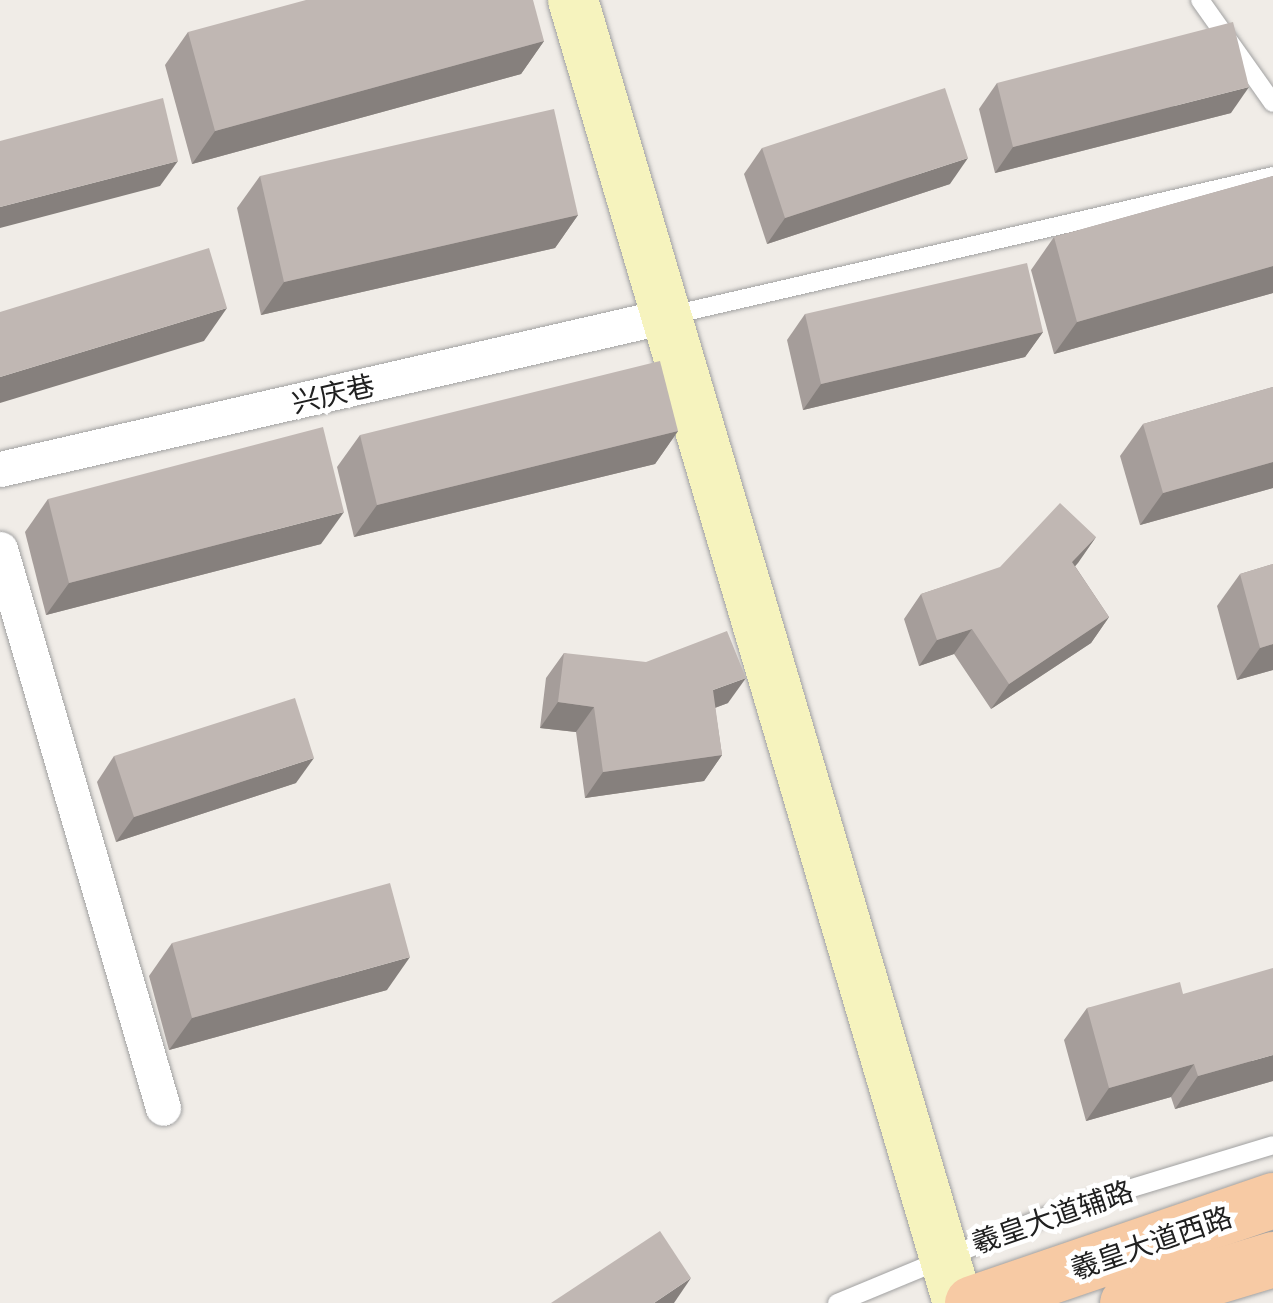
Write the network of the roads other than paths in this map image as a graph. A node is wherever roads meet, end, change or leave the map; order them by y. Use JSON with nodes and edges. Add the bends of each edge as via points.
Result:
{"nodes":[{"id":1,"x":573,"y":0,"type":"edge"},
{"id":2,"x":1200,"y":0,"type":"edge"},
{"id":3,"x":1273,"y":103,"type":"edge"},
{"id":4,"x":1273,"y":176,"type":"edge"},
{"id":5,"x":666,"y":316,"type":"junction"},
{"id":6,"x":0,"y":470,"type":"edge"},
{"id":7,"x":0,"y":550,"type":"edge"},
{"id":8,"x":164,"y":1108,"type":"dead end"},
{"id":9,"x":1273,"y":1145,"type":"edge"},
{"id":10,"x":1273,"y":1200,"type":"edge"},
{"id":11,"x":943,"y":1256,"type":"junction"},
{"id":12,"x":1273,"y":1259,"type":"edge"},
{"id":13,"x":837,"y":1303,"type":"edge"},
{"id":14,"x":958,"y":1303,"type":"edge"},
{"id":15,"x":972,"y":1303,"type":"edge"},
{"id":16,"x":1127,"y":1303,"type":"edge"}],
"edges":[{"from":1,"to":5,"type":"main road"},
{"from":2,"to":3,"type":"lane"},
{"from":4,"to":5,"type":"lane"},
{"from":5,"to":6,"type":"street","name":"兴庆巷"},
{"from":5,"to":11,"type":"main road"},
{"from":7,"to":8,"type":"street"},
{"from":9,"to":11,"type":"lane","name":"羲皇大道辅路","via":[[1066,1208]]},
{"from":10,"to":15,"type":"main road","name":"羲皇大道西路"},
{"from":11,"to":13,"type":"lane","name":"羲皇大道辅路"},
{"from":11,"to":14,"type":"main road"},
{"from":12,"to":16,"type":"main road","name":"羲皇大道西路"}]}
